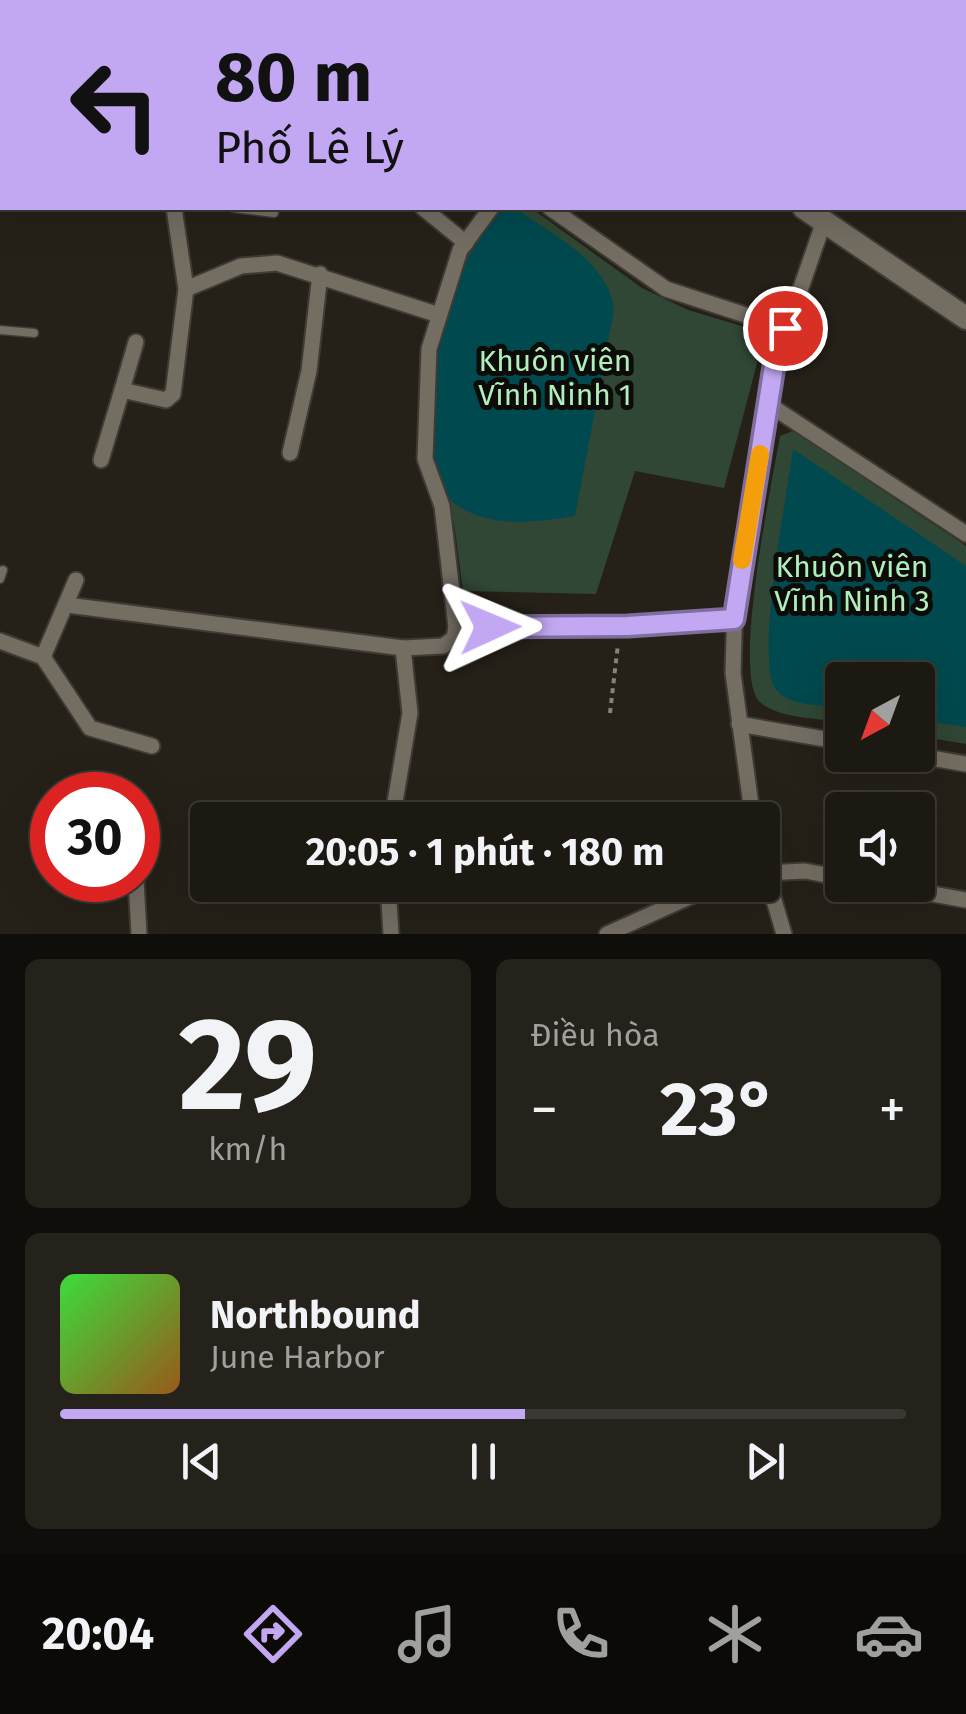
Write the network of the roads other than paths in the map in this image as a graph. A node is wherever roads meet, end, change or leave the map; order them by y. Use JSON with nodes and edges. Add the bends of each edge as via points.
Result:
{"nodes":[{"id":1,"x":174,"y":210,"type":"edge"},
{"id":2,"x":247,"y":210,"type":"edge"},
{"id":3,"x":426,"y":210,"type":"edge"},
{"id":4,"x":490,"y":210,"type":"edge"},
{"id":5,"x":553,"y":210,"type":"edge"},
{"id":6,"x":807,"y":210,"type":"edge"},
{"id":7,"x":274,"y":214,"type":"dead end"},
{"id":8,"x":824,"y":222,"type":"junction"},
{"id":9,"x":466,"y":242,"type":"junction"},
{"id":10,"x":320,"y":274,"type":"junction"},
{"id":11,"x":186,"y":289,"type":"junction"},
{"id":12,"x":439,"y":316,"type":"junction"},
{"id":13,"x":966,"y":318,"type":"edge"},
{"id":14,"x":785,"y":328,"type":"junction"},
{"id":15,"x":0,"y":330,"type":"edge"},
{"id":16,"x":34,"y":333,"type":"dead end"},
{"id":17,"x":136,"y":342,"type":"dead end"},
{"id":18,"x":122,"y":390,"type":"junction"},
{"id":19,"x":768,"y":404,"type":"junction"},
{"id":20,"x":290,"y":453,"type":"dead end"},
{"id":21,"x":100,"y":460,"type":"dead end"},
{"id":22,"x":966,"y":534,"type":"edge"},
{"id":23,"x":76,"y":580,"type":"dead end"},
{"id":24,"x":66,"y":605,"type":"junction"},
{"id":25,"x":734,"y":619,"type":"junction"},
{"id":26,"x":456,"y":628,"type":"junction"},
{"id":27,"x":0,"y":640,"type":"edge"},
{"id":28,"x":403,"y":648,"type":"junction"},
{"id":29,"x":43,"y":656,"type":"junction"},
{"id":30,"x":739,"y":724,"type":"junction"},
{"id":31,"x":825,"y":739,"type":"edge"},
{"id":32,"x":152,"y":746,"type":"dead end"},
{"id":33,"x":935,"y":759,"type":"edge"},
{"id":34,"x":966,"y":764,"type":"edge"},
{"id":35,"x":395,"y":802,"type":"edge"},
{"id":36,"x":751,"y":802,"type":"edge"},
{"id":37,"x":780,"y":867,"type":"edge"},
{"id":38,"x":825,"y":875,"type":"edge"},
{"id":39,"x":935,"y":894,"type":"edge"},
{"id":40,"x":966,"y":900,"type":"edge"},
{"id":41,"x":137,"y":902,"type":"edge"},
{"id":42,"x":389,"y":902,"type":"edge"},
{"id":43,"x":678,"y":902,"type":"edge"},
{"id":44,"x":775,"y":902,"type":"edge"},
{"id":45,"x":139,"y":934,"type":"edge"},
{"id":46,"x":391,"y":934,"type":"edge"},
{"id":47,"x":607,"y":934,"type":"edge"},
{"id":48,"x":784,"y":934,"type":"edge"}],
"edges":[{"from":1,"to":11,"type":"street"},
{"from":2,"to":7,"type":"lane"},
{"from":3,"to":9,"type":"street"},
{"from":4,"to":9,"type":"street"},
{"from":5,"to":14,"type":"street","via":[[666,289]]},
{"from":6,"to":8,"type":"main road"},
{"from":8,"to":13,"type":"main road"},
{"from":8,"to":14,"type":"street"},
{"from":9,"to":12,"type":"street"},
{"from":10,"to":11,"type":"street","via":[[250,264]]},
{"from":10,"to":12,"type":"street"},
{"from":10,"to":20,"type":"street","via":[[309,371]]},
{"from":11,"to":18,"type":"street","via":[[170,400]]},
{"from":12,"to":26,"type":"street","via":[[429,350],[426,458],[442,506]]},
{"from":14,"to":19,"type":"street"},
{"from":15,"to":16,"type":"lane"},
{"from":17,"to":18,"type":"street"},
{"from":18,"to":21,"type":"street"},
{"from":19,"to":22,"type":"street"},
{"from":19,"to":25,"type":"street"},
{"from":23,"to":24,"type":"street"},
{"from":24,"to":28,"type":"street"},
{"from":24,"to":29,"type":"street"},
{"from":25,"to":26,"type":"street"},
{"from":25,"to":30,"type":"street"},
{"from":26,"to":28,"type":"street","via":[[443,646]]},
{"from":27,"to":29,"type":"street"},
{"from":28,"to":35,"type":"street","via":[[410,713]]},
{"from":29,"to":32,"type":"street","via":[[90,728]]},
{"from":30,"to":31,"type":"street"},
{"from":30,"to":36,"type":"street"},
{"from":33,"to":34,"type":"street"},
{"from":37,"to":38,"type":"street"},
{"from":39,"to":40,"type":"street"},
{"from":41,"to":45,"type":"street"},
{"from":42,"to":46,"type":"street"},
{"from":43,"to":47,"type":"street"},
{"from":44,"to":48,"type":"street"}]}
